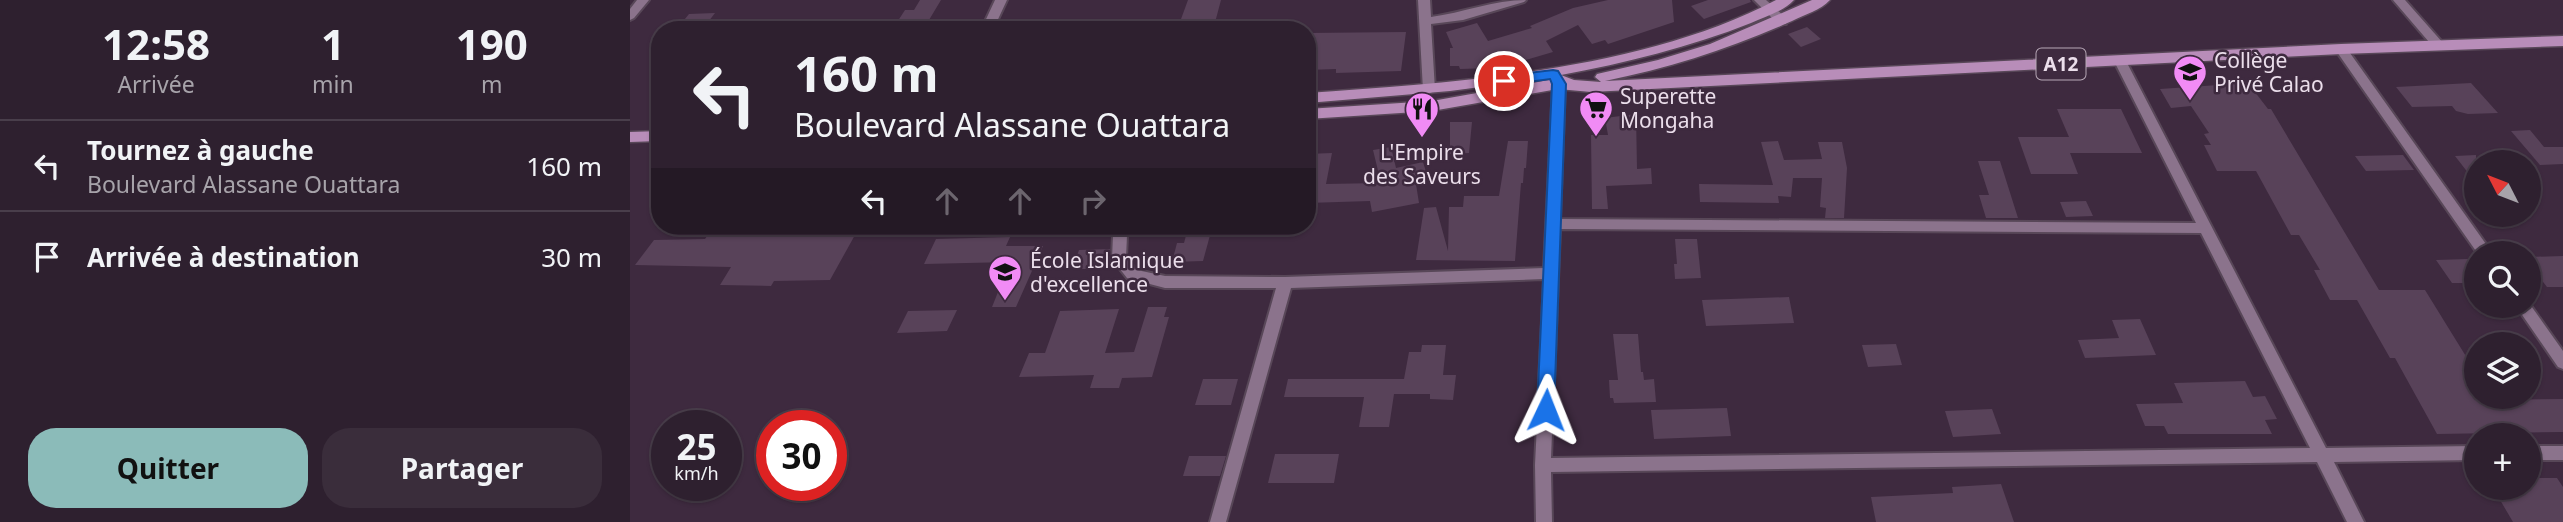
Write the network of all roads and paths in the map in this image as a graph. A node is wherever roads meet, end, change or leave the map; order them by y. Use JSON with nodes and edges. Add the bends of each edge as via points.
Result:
{"nodes":[{"id":1,"x":643,"y":0,"type":"edge"},
{"id":2,"x":1001,"y":0,"type":"edge"},
{"id":3,"x":1424,"y":0,"type":"edge"},
{"id":4,"x":1520,"y":0,"type":"edge"},
{"id":5,"x":1787,"y":0,"type":"edge"},
{"id":6,"x":1823,"y":0,"type":"edge"},
{"id":7,"x":2399,"y":0,"type":"edge"},
{"id":8,"x":1765,"y":5,"type":"edge"},
{"id":9,"x":630,"y":16,"type":"edge"},
{"id":10,"x":991,"y":21,"type":"edge"},
{"id":11,"x":1782,"y":21,"type":"junction"},
{"id":12,"x":1424,"y":22,"type":"junction"},
{"id":13,"x":2561,"y":44,"type":"edge"},
{"id":14,"x":1726,"y":46,"type":"junction"},
{"id":15,"x":2440,"y":46,"type":"junction"},
{"id":16,"x":2341,"y":49,"type":"junction"},
{"id":17,"x":2120,"y":61,"type":"junction"},
{"id":18,"x":1556,"y":79,"type":"junction"},
{"id":19,"x":1735,"y":80,"type":"junction"},
{"id":20,"x":1429,"y":90,"type":"junction"},
{"id":21,"x":1316,"y":97,"type":"edge"},
{"id":22,"x":1316,"y":113,"type":"edge"},
{"id":23,"x":630,"y":130,"type":"edge"},
{"id":24,"x":651,"y":130,"type":"edge"},
{"id":25,"x":651,"y":136,"type":"edge"},
{"id":26,"x":630,"y":137,"type":"edge"},
{"id":27,"x":1553,"y":224,"type":"junction"},
{"id":28,"x":2204,"y":228,"type":"junction"},
{"id":29,"x":1120,"y":235,"type":"edge"},
{"id":30,"x":2477,"y":241,"type":"edge"},
{"id":31,"x":1551,"y":273,"type":"junction"},
{"id":32,"x":1284,"y":283,"type":"junction"},
{"id":33,"x":2531,"y":318,"type":"edge"},
{"id":34,"x":2563,"y":363,"type":"edge"},
{"id":35,"x":2321,"y":453,"type":"junction"},
{"id":36,"x":2464,"y":453,"type":"edge"},
{"id":37,"x":2541,"y":453,"type":"edge"},
{"id":38,"x":2563,"y":453,"type":"edge"},
{"id":39,"x":1543,"y":465,"type":"junction"},
{"id":40,"x":1219,"y":522,"type":"edge"},
{"id":41,"x":1544,"y":522,"type":"edge"},
{"id":42,"x":2356,"y":522,"type":"edge"}],
"edges":[{"from":1,"to":9,"type":"street"},
{"from":2,"to":10,"type":"street"},
{"from":3,"to":12,"type":"street"},
{"from":4,"to":12,"type":"street"},
{"from":5,"to":8,"type":"main road","number":"A12"},
{"from":6,"to":11,"type":"main road","number":"A12"},
{"from":7,"to":15,"type":"street"},
{"from":8,"to":11,"type":"street"},
{"from":8,"to":18,"type":"main road","number":"A12","via":[[1710,33]]},
{"from":11,"to":14,"type":"main road","number":"A12"},
{"from":12,"to":20,"type":"street"},
{"from":13,"to":15,"type":"main road","number":"A12"},
{"from":14,"to":18,"type":"main road","number":"A12","via":[[1636,71]]},
{"from":14,"to":19,"type":"main road","via":[[1716,56],[1720,68]]},
{"from":15,"to":16,"type":"main road","number":"A12"},
{"from":16,"to":17,"type":"main road","number":"A12"},
{"from":16,"to":30,"type":"street"},
{"from":17,"to":19,"type":"main road","number":"A12"},
{"from":17,"to":28,"type":"street"},
{"from":18,"to":19,"type":"main road","number":"A12","via":[[1591,87]]},
{"from":18,"to":20,"type":"main road","number":"A12"},
{"from":18,"to":22,"type":"main road","number":"A12","via":[[1432,106]]},
{"from":18,"to":27,"type":"street"},
{"from":20,"to":21,"type":"main road","number":"A12"},
{"from":23,"to":24,"type":"main road"},
{"from":25,"to":26,"type":"main road"},
{"from":27,"to":28,"type":"street"},
{"from":27,"to":31,"type":"street"},
{"from":28,"to":35,"type":"street"},
{"from":29,"to":32,"type":"street","via":[[1119,259],[1132,274],[1165,282]]},
{"from":31,"to":32,"type":"street"},
{"from":31,"to":39,"type":"street"},
{"from":32,"to":40,"type":"street"},
{"from":33,"to":34,"type":"street"},
{"from":35,"to":36,"type":"street"},
{"from":35,"to":39,"type":"street"},
{"from":35,"to":42,"type":"street"},
{"from":37,"to":38,"type":"street"},
{"from":39,"to":41,"type":"street"}]}
